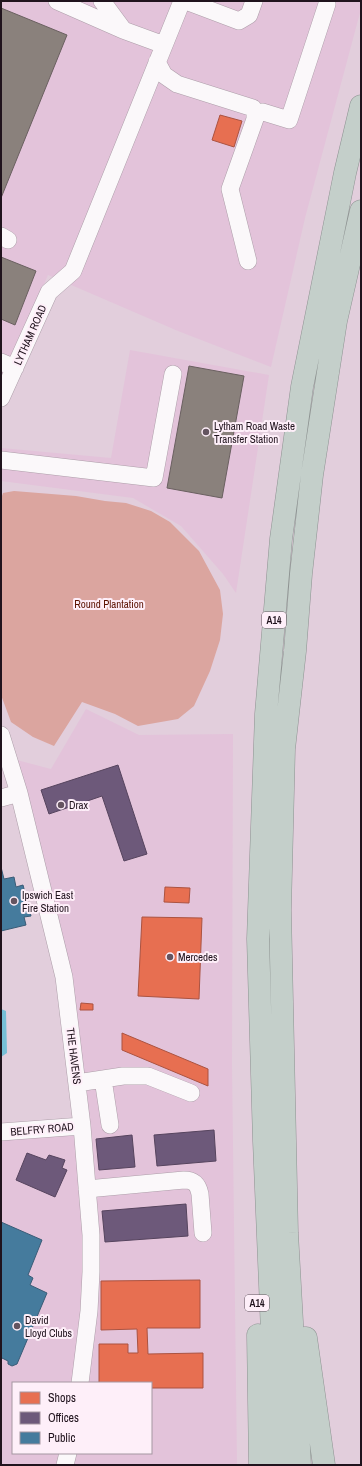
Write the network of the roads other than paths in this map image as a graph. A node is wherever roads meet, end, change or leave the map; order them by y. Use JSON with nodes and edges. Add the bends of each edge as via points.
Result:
{"nodes":[{"id":1,"x":57,"y":1,"type":"edge"},
{"id":2,"x":102,"y":1,"type":"edge"},
{"id":3,"x":182,"y":1,"type":"edge"},
{"id":4,"x":186,"y":1,"type":"edge"},
{"id":5,"x":254,"y":1,"type":"edge"},
{"id":6,"x":327,"y":4,"type":"dead end"},
{"id":7,"x":123,"y":30,"type":"junction"},
{"id":8,"x":164,"y":45,"type":"junction"},
{"id":9,"x":157,"y":62,"type":"junction"},
{"id":10,"x":361,"y":106,"type":"edge"},
{"id":11,"x":255,"y":113,"type":"junction"},
{"id":12,"x":361,"y":211,"type":"edge"},
{"id":13,"x":248,"y":261,"type":"dead end"},
{"id":14,"x":8,"y":365,"type":"edge"},
{"id":15,"x":173,"y":374,"type":"dead end"},
{"id":16,"x":1,"y":398,"type":"edge"},
{"id":17,"x":1,"y":460,"type":"edge"},
{"id":18,"x":1,"y":735,"type":"edge"},
{"id":19,"x":19,"y":793,"type":"junction"},
{"id":20,"x":1,"y":798,"type":"edge"},
{"id":21,"x":103,"y":1079,"type":"junction"},
{"id":22,"x":77,"y":1083,"type":"junction"},
{"id":23,"x":191,"y":1093,"type":"dead end"},
{"id":24,"x":110,"y":1125,"type":"dead end"},
{"id":25,"x":82,"y":1126,"type":"junction"},
{"id":26,"x":1,"y":1132,"type":"edge"},
{"id":27,"x":264,"y":1141,"type":"junction"},
{"id":28,"x":87,"y":1189,"type":"junction"},
{"id":29,"x":203,"y":1233,"type":"dead end"},
{"id":30,"x":287,"y":1233,"type":"junction"},
{"id":31,"x":80,"y":1382,"type":"edge"},
{"id":32,"x":68,"y":1454,"type":"edge"},
{"id":33,"x":64,"y":1465,"type":"edge"},
{"id":34,"x":260,"y":1465,"type":"edge"},
{"id":35,"x":282,"y":1465,"type":"edge"},
{"id":36,"x":300,"y":1465,"type":"edge"},
{"id":37,"x":324,"y":1465,"type":"edge"}],
"edges":[{"from":1,"to":7,"type":"street"},
{"from":2,"to":7,"type":"street"},
{"from":3,"to":8,"type":"street"},
{"from":4,"to":5,"type":"street","via":[[238,21],[249,15]]},
{"from":6,"to":11,"type":"street","via":[[289,120],[263,112]]},
{"from":7,"to":8,"type":"street"},
{"from":8,"to":9,"type":"street"},
{"from":9,"to":11,"type":"street","via":[[164,75],[177,84],[253,108]]},
{"from":9,"to":14,"type":"street","name":"LYTHAM ROAD","via":[[73,271],[49,292]]},
{"from":10,"to":27,"type":"highway","number":"A14","via":[[302,387],[281,539],[266,714],[258,939]]},
{"from":11,"to":13,"type":"street","via":[[230,189]]},
{"from":12,"to":30,"type":"highway","number":"A14","via":[[336,321],[312,475],[284,749],[280,910]]},
{"from":14,"to":16,"type":"street","name":"LYTHAM ROAD"},
{"from":15,"to":17,"type":"street","via":[[154,478]]},
{"from":18,"to":19,"type":"street","name":"THE HAVENS"},
{"from":19,"to":20,"type":"street"},
{"from":19,"to":22,"type":"street","name":"THE HAVENS","via":[[64,977]]},
{"from":21,"to":22,"type":"street"},
{"from":21,"to":23,"type":"street","via":[[148,1076]]},
{"from":21,"to":24,"type":"street"},
{"from":22,"to":25,"type":"street","name":"THE HAVENS"},
{"from":25,"to":26,"type":"street","name":"BELFRY ROAD"},
{"from":25,"to":28,"type":"street","name":"THE HAVENS"},
{"from":27,"to":34,"type":"highway","number":"A14","via":[[253,1205]]},
{"from":27,"to":35,"type":"highway","number":"A14","via":[[273,1356]]},
{"from":28,"to":29,"type":"street","via":[[184,1180],[193,1182],[199,1188]]},
{"from":28,"to":31,"type":"street","name":"THE HAVENS","via":[[91,1272]]},
{"from":30,"to":36,"type":"highway","number":"A14"},
{"from":30,"to":37,"type":"highway","number":"A14","via":[[298,1272]]},
{"from":32,"to":33,"type":"street"}]}
